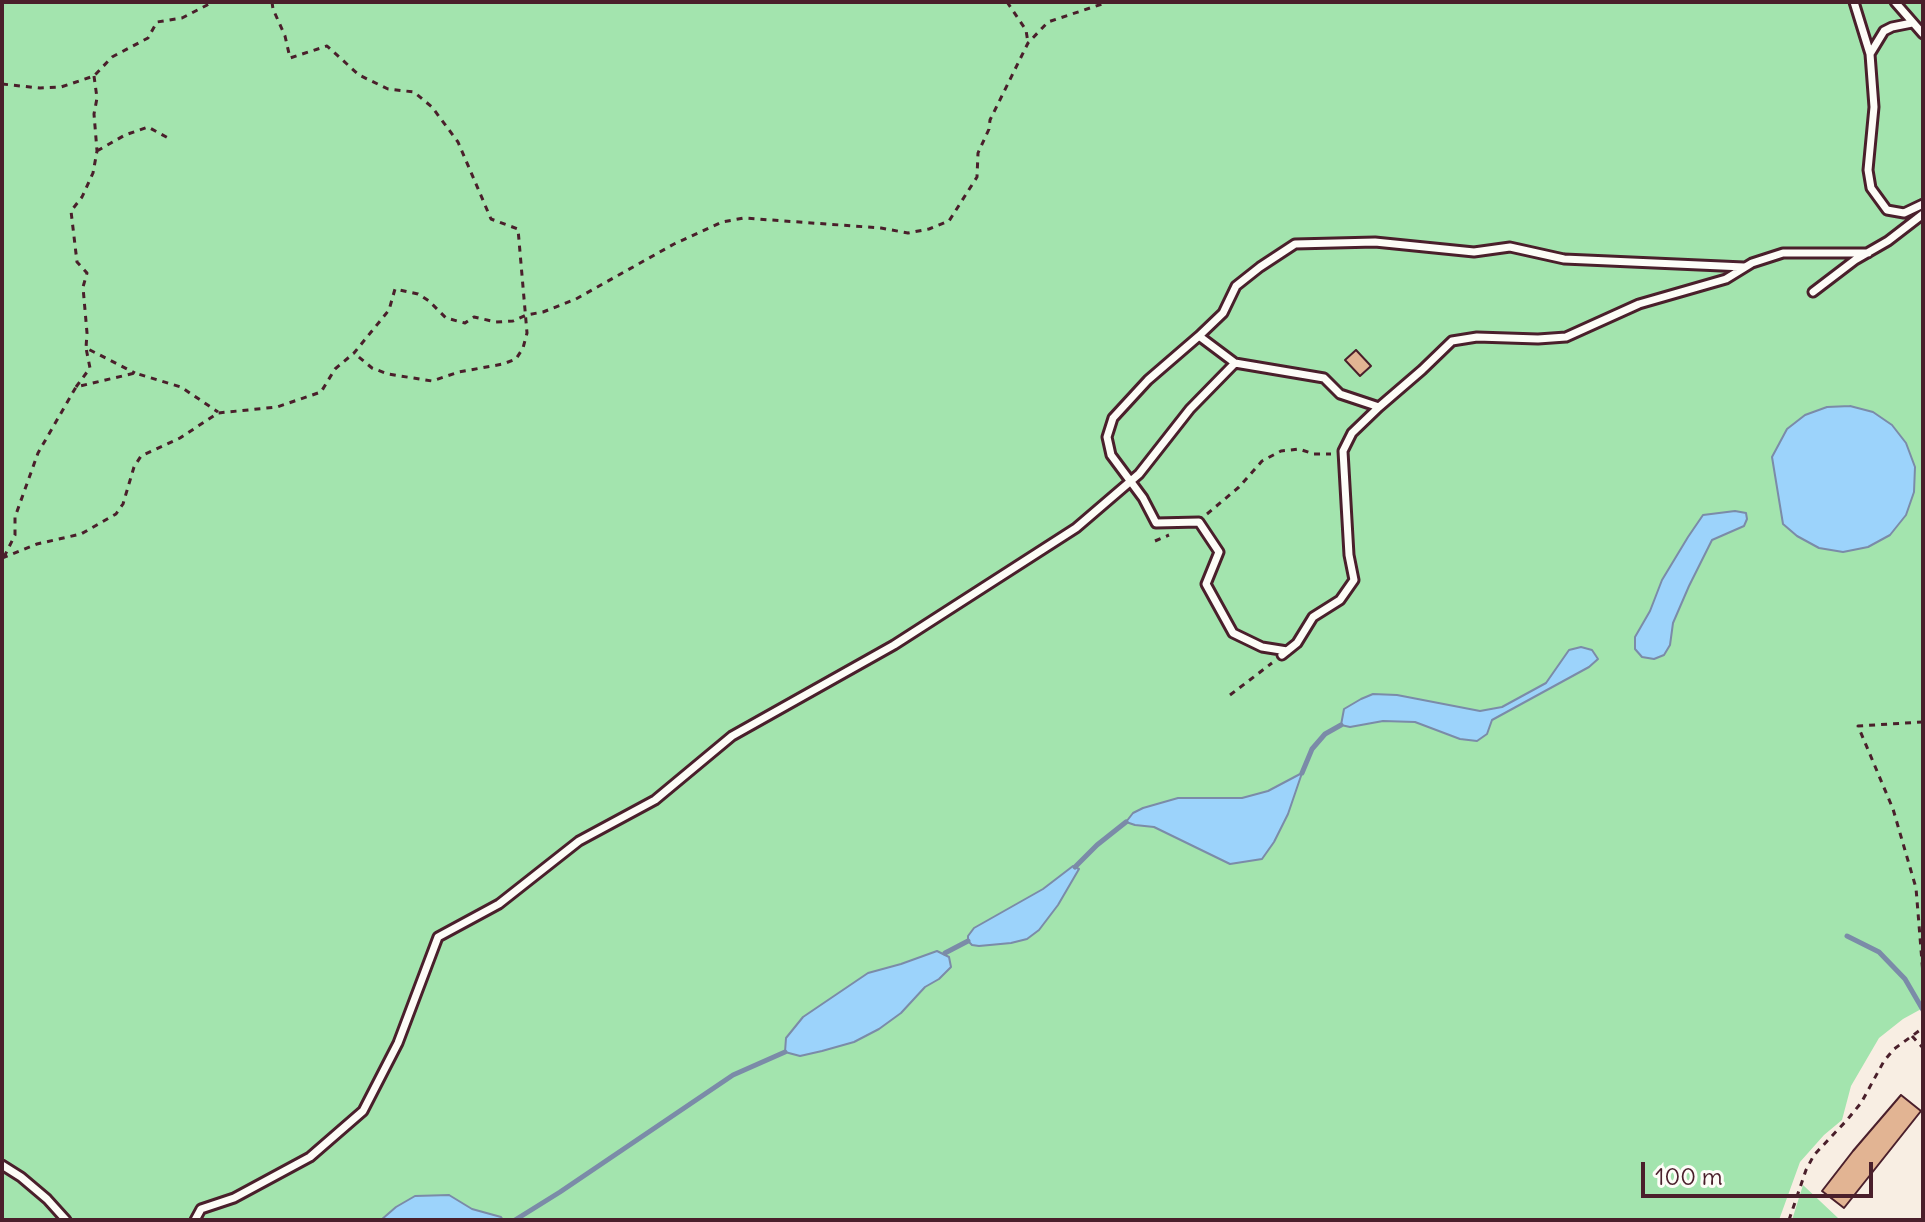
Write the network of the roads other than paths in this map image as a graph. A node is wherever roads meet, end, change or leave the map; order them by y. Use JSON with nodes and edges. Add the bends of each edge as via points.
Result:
{"nodes":[{"id":1,"x":1854,"y":2,"type":"edge"},
{"id":2,"x":1895,"y":2,"type":"edge"},
{"id":3,"x":1912,"y":23,"type":"junction"},
{"id":4,"x":1923,"y":34,"type":"edge"},
{"id":5,"x":1870,"y":54,"type":"junction"},
{"id":6,"x":1923,"y":204,"type":"edge"},
{"id":7,"x":1923,"y":214,"type":"edge"},
{"id":8,"x":1868,"y":253,"type":"junction"},
{"id":9,"x":1746,"y":267,"type":"junction"},
{"id":10,"x":1813,"y":292,"type":"dead end"},
{"id":11,"x":1199,"y":336,"type":"junction"},
{"id":12,"x":1235,"y":363,"type":"junction"},
{"id":13,"x":1379,"y":407,"type":"junction"},
{"id":14,"x":1130,"y":481,"type":"junction"},
{"id":15,"x":2,"y":1165,"type":"edge"},
{"id":16,"x":66,"y":1220,"type":"edge"},
{"id":17,"x":195,"y":1220,"type":"edge"}],
"edges":[{"from":1,"to":5,"type":"lane"},
{"from":2,"to":3,"type":"lane"},
{"from":3,"to":4,"type":"lane"},
{"from":3,"to":5,"type":"lane","via":[[1884,31]]},
{"from":5,"to":6,"type":"lane","via":[[1871,188],[1887,210],[1904,213]]},
{"from":7,"to":8,"type":"lane"},
{"from":8,"to":9,"type":"lane","via":[[1783,253]]},
{"from":8,"to":10,"type":"lane"},
{"from":9,"to":11,"type":"lane","via":[[1564,259],[1510,247],[1474,252],[1375,242],[1295,244],[1236,286],[1223,313]]},
{"from":9,"to":13,"type":"lane","via":[[1726,279],[1639,304],[1566,337],[1452,341]]},
{"from":11,"to":12,"type":"lane"},
{"from":11,"to":14,"type":"lane","via":[[1113,418],[1107,437],[1111,455]]},
{"from":12,"to":13,"type":"lane","via":[[1324,378],[1340,394]]},
{"from":12,"to":14,"type":"lane"},
{"from":13,"to":14,"type":"lane","via":[[1352,433],[1343,451],[1354,580],[1284,653],[1233,633],[1206,584],[1219,552],[1199,522],[1156,523]]},
{"from":14,"to":17,"type":"lane","via":[[1076,528],[894,645],[732,736],[655,800],[579,841],[499,904],[438,937],[398,1043],[363,1111],[310,1157],[234,1198],[201,1209]]},
{"from":15,"to":16,"type":"lane"}]}
